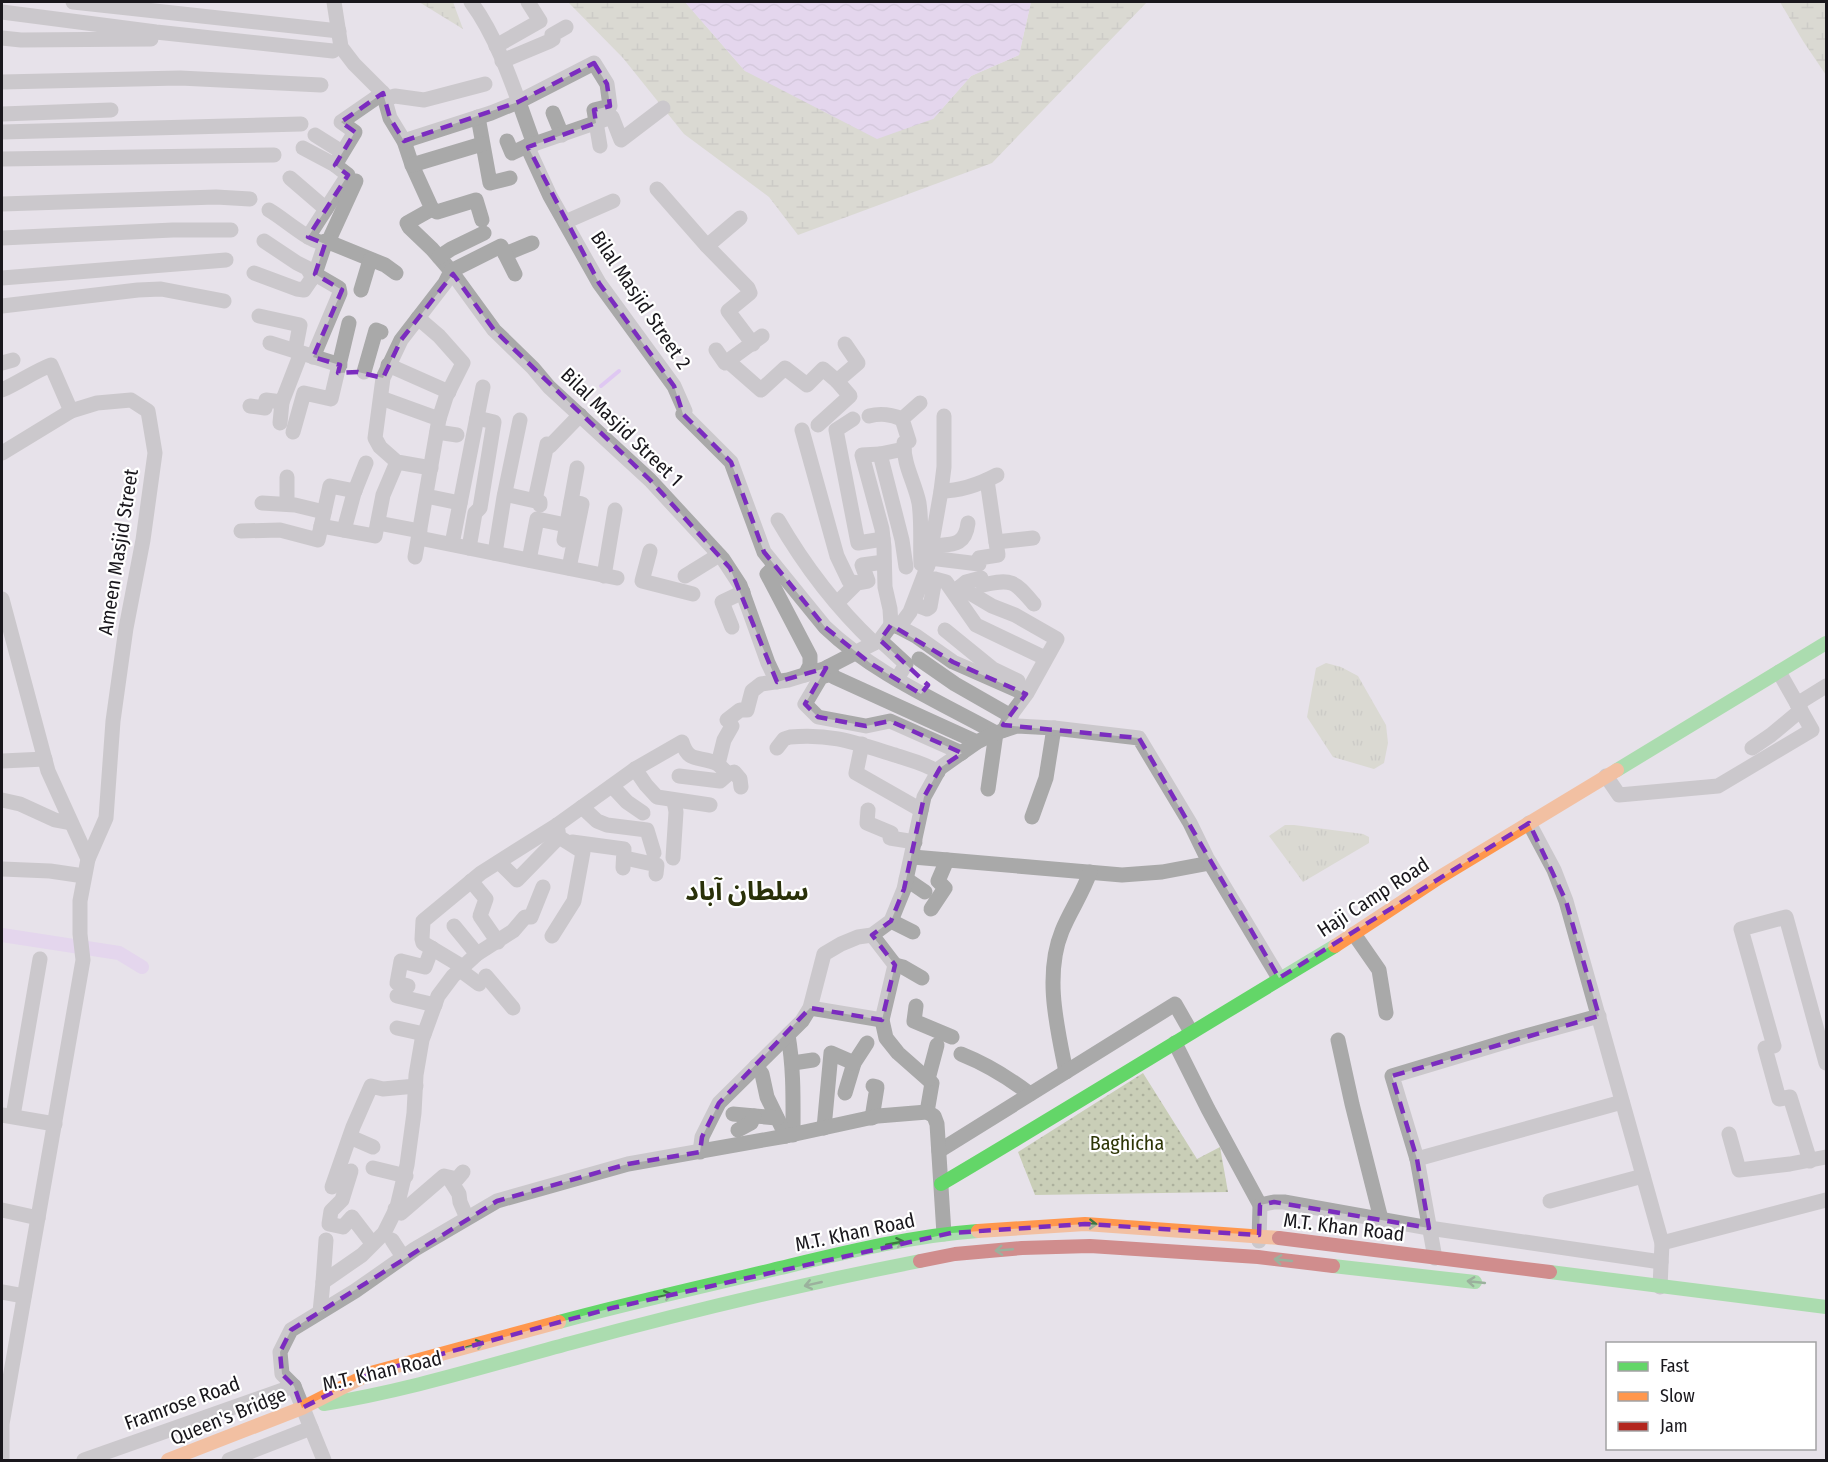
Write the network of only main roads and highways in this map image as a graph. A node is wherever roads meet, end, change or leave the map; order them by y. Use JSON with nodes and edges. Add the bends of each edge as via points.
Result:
{"nodes":[{"id":1,"x":1827,"y":643,"type":"edge"},
{"id":2,"x":941,"y":1184,"type":"road end"},
{"id":3,"x":1494,"y":1284,"type":"dead end"},
{"id":4,"x":1827,"y":1306,"type":"edge"},
{"id":5,"x":302,"y":1408,"type":"junction"},
{"id":6,"x":168,"y":1461,"type":"edge"}],
"edges":[{"from":1,"to":2,"type":"main road","name":"Haji Camp Road"},
{"from":3,"to":5,"type":"main road","name":"M.T. Khan Road","one_way":true,"via":[[1258,1257],[1090,1246],[955,1254],[847,1275],[603,1333],[369,1397]]},
{"from":5,"to":4,"type":"main road","name":"M.T. Khan Road","one_way":true,"via":[[371,1372],[612,1308],[839,1254],[944,1234],[1018,1227],[1085,1224],[1259,1235]]},
{"from":5,"to":6,"type":"main road","name":"Queen's Bridge"}]}
